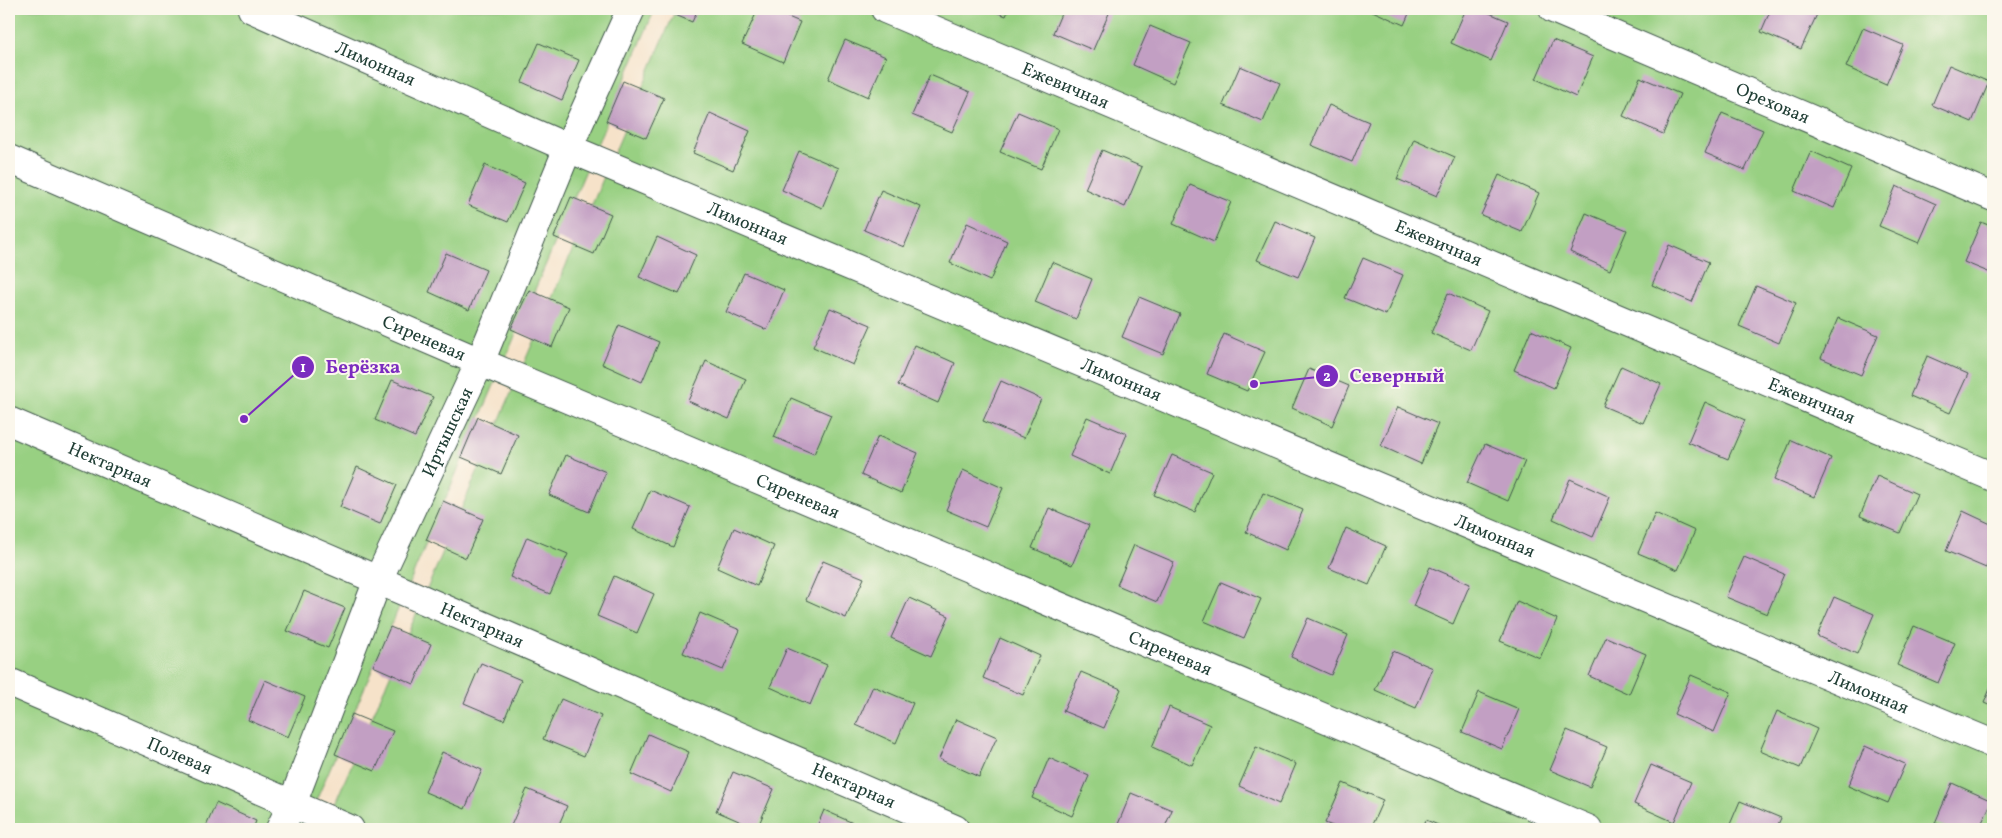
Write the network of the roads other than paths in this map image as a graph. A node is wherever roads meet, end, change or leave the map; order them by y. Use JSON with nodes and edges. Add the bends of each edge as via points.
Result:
{"nodes":[{"id":1,"x":252,"y":9,"type":"edge"},
{"id":2,"x":630,"y":9,"type":"edge"},
{"id":3,"x":885,"y":9,"type":"edge"},
{"id":4,"x":1553,"y":9,"type":"edge"},
{"id":5,"x":568,"y":148,"type":"junction"},
{"id":6,"x":9,"y":159,"type":"edge"},
{"id":7,"x":1993,"y":196,"type":"edge"},
{"id":8,"x":480,"y":362,"type":"junction"},
{"id":9,"x":9,"y":421,"type":"edge"},
{"id":10,"x":1993,"y":476,"type":"edge"},
{"id":11,"x":378,"y":580,"type":"junction"},
{"id":12,"x":9,"y":682,"type":"edge"},
{"id":13,"x":1993,"y":744,"type":"edge"},
{"id":14,"x":292,"y":804,"type":"junction"},
{"id":15,"x":280,"y":829,"type":"edge"},
{"id":16,"x":350,"y":829,"type":"edge"},
{"id":17,"x":955,"y":829,"type":"edge"},
{"id":18,"x":1588,"y":829,"type":"edge"}],
"edges":[{"from":1,"to":5,"type":"street","name":"Лимонная"},
{"from":2,"to":5,"type":"street","name":"Иртышская"},
{"from":3,"to":10,"type":"street","name":"Ежевичная"},
{"from":4,"to":7,"type":"street","name":"Ореховая"},
{"from":5,"to":8,"type":"street","name":"Иртышская"},
{"from":5,"to":13,"type":"street","name":"Лимонная"},
{"from":6,"to":8,"type":"street","name":"Сиреневая"},
{"from":8,"to":11,"type":"street","name":"Иртышская"},
{"from":8,"to":18,"type":"street","name":"Сиреневая"},
{"from":9,"to":11,"type":"street","name":"Нектарная"},
{"from":11,"to":14,"type":"street","name":"Иртышская"},
{"from":11,"to":17,"type":"street","name":"Нектарная"},
{"from":12,"to":14,"type":"street","name":"Полевая"},
{"from":14,"to":15,"type":"street","name":"Иртышская"},
{"from":14,"to":16,"type":"street","name":"Полевая"}]}
